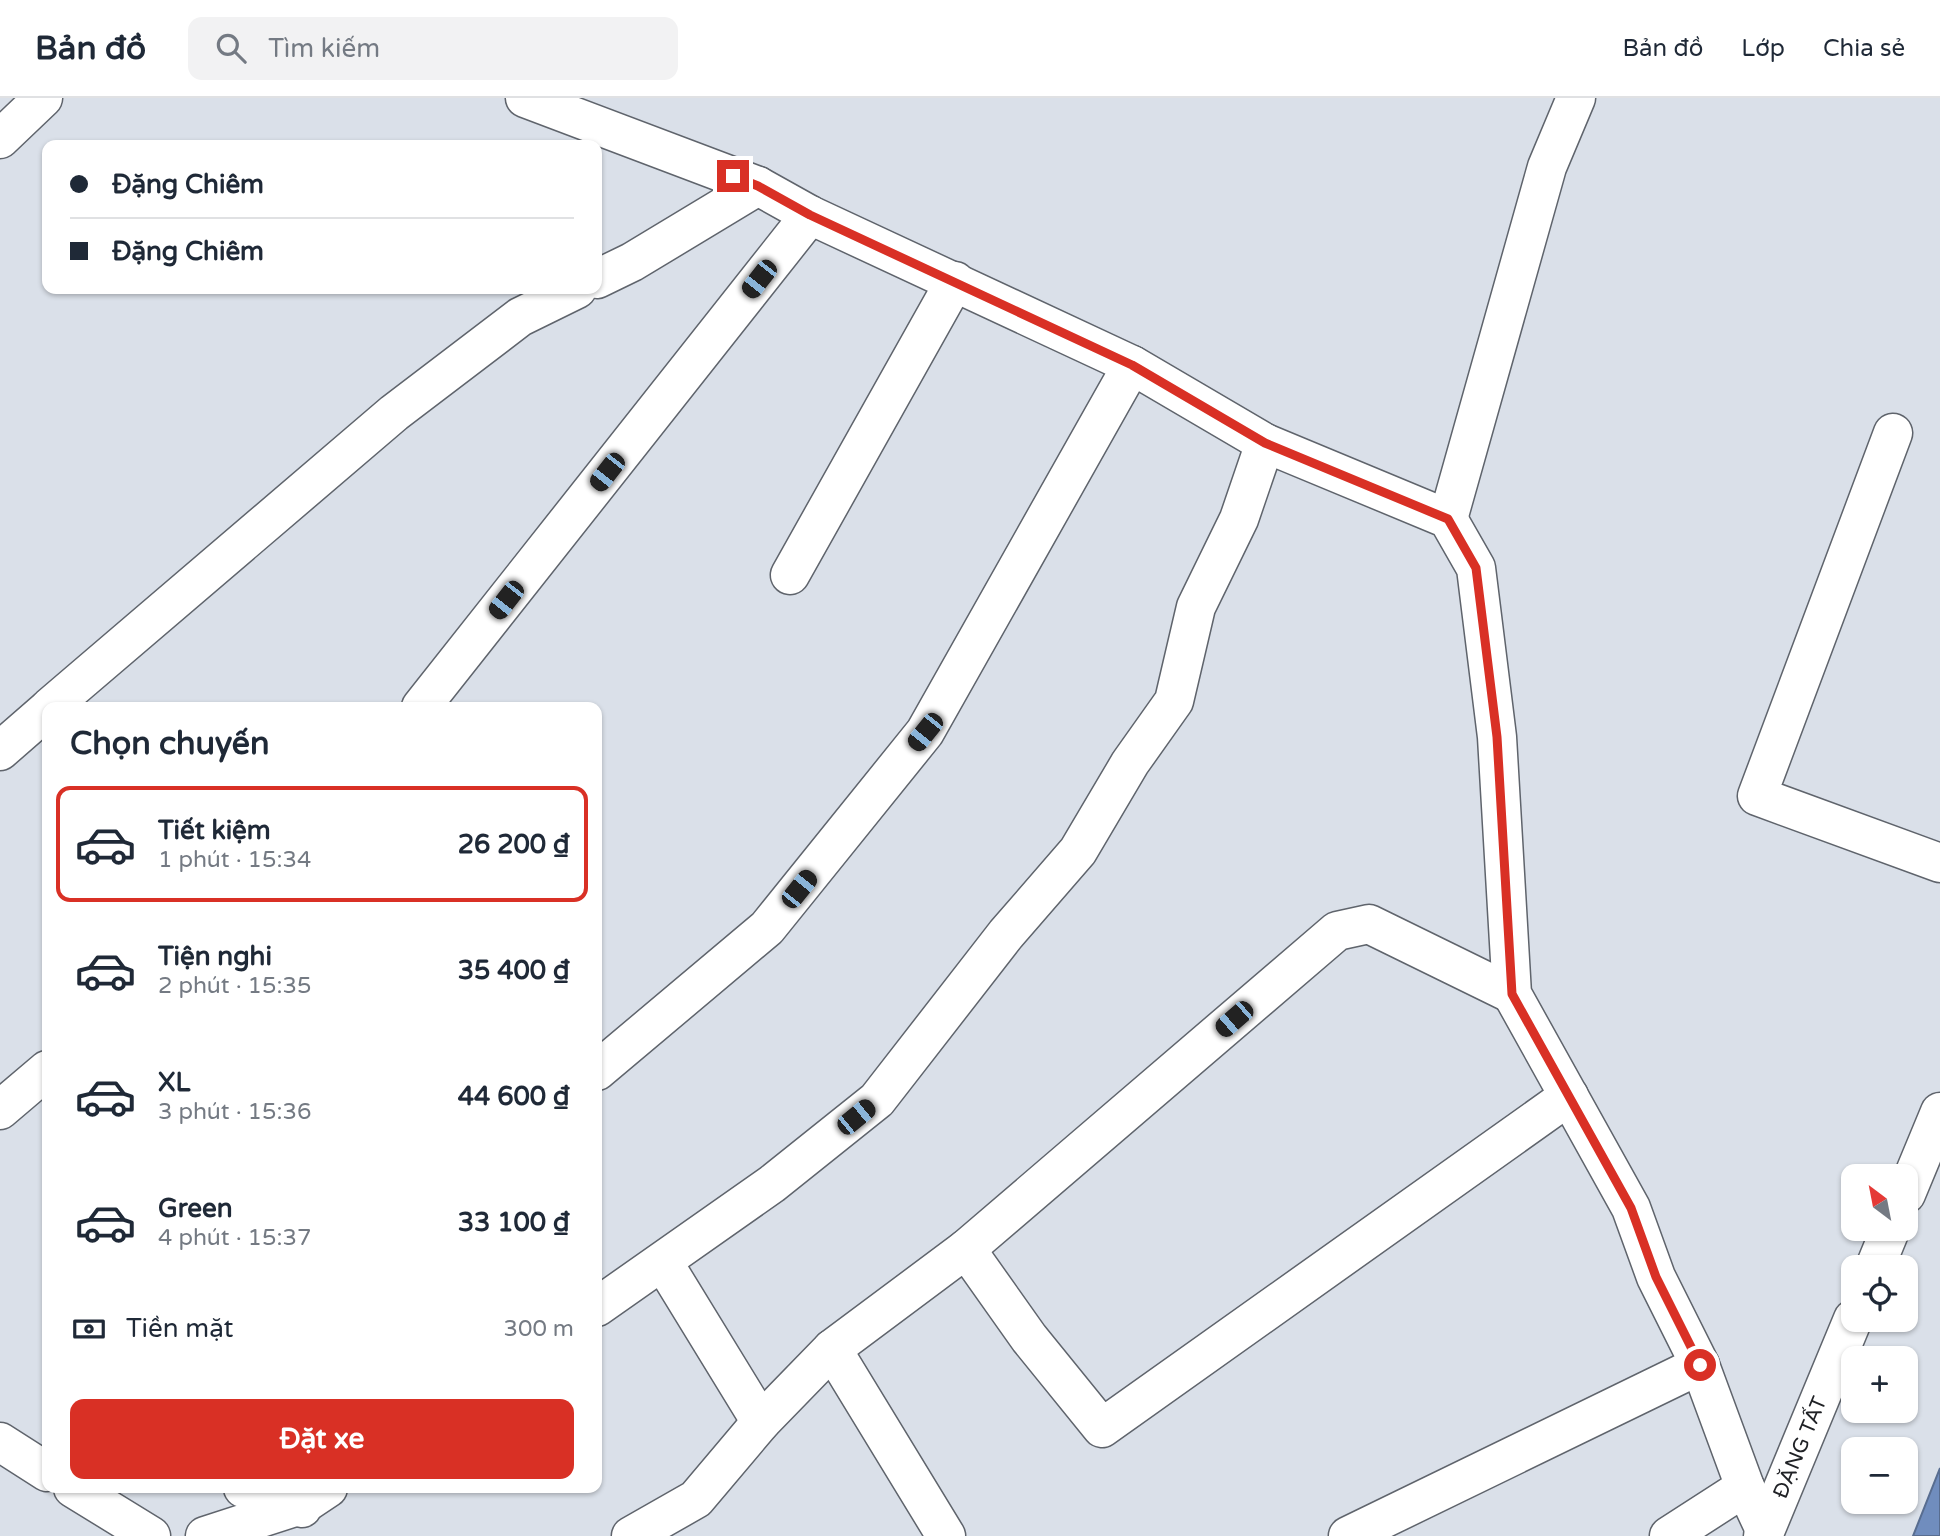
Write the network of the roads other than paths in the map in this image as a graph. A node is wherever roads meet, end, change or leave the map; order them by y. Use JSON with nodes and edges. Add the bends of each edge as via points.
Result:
{"nodes":[{"id":1,"x":43,"y":98,"type":"edge"},
{"id":2,"x":525,"y":98,"type":"edge"},
{"id":3,"x":1576,"y":98,"type":"edge"},
{"id":4,"x":0,"y":139,"type":"edge"},
{"id":5,"x":758,"y":186,"type":"junction"},
{"id":6,"x":810,"y":215,"type":"junction"},
{"id":7,"x":602,"y":277,"type":"edge"},
{"id":8,"x":955,"y":281,"type":"junction"},
{"id":9,"x":567,"y":294,"type":"edge"},
{"id":10,"x":1132,"y":365,"type":"junction"},
{"id":11,"x":1893,"y":433,"type":"dead end"},
{"id":12,"x":1265,"y":443,"type":"junction"},
{"id":13,"x":1448,"y":519,"type":"junction"},
{"id":14,"x":790,"y":575,"type":"dead end"},
{"id":15,"x":56,"y":702,"type":"edge"},
{"id":16,"x":425,"y":702,"type":"edge"},
{"id":17,"x":42,"y":714,"type":"edge"},
{"id":18,"x":0,"y":751,"type":"edge"},
{"id":19,"x":1940,"y":863,"type":"edge"},
{"id":20,"x":1512,"y":994,"type":"junction"},
{"id":21,"x":602,"y":1067,"type":"edge"},
{"id":22,"x":42,"y":1074,"type":"edge"},
{"id":23,"x":1569,"y":1096,"type":"junction"},
{"id":24,"x":0,"y":1110,"type":"edge"},
{"id":25,"x":1940,"y":1112,"type":"edge"},
{"id":26,"x":1918,"y":1165,"type":"edge"},
{"id":27,"x":966,"y":1248,"type":"junction"},
{"id":28,"x":663,"y":1262,"type":"junction"},
{"id":29,"x":602,"y":1304,"type":"edge"},
{"id":30,"x":1848,"y":1332,"type":"edge"},
{"id":31,"x":832,"y":1349,"type":"junction"},
{"id":32,"x":1700,"y":1365,"type":"junction"},
{"id":33,"x":761,"y":1422,"type":"junction"},
{"id":34,"x":0,"y":1442,"type":"edge"},
{"id":35,"x":42,"y":1469,"type":"edge"},
{"id":36,"x":1745,"y":1487,"type":"junction"},
{"id":37,"x":81,"y":1493,"type":"edge"},
{"id":38,"x":258,"y":1493,"type":"edge"},
{"id":39,"x":308,"y":1509,"type":"edge"},
{"id":40,"x":1764,"y":1533,"type":"edge"},
{"id":41,"x":151,"y":1536,"type":"edge"},
{"id":42,"x":205,"y":1536,"type":"edge"},
{"id":43,"x":631,"y":1536,"type":"edge"},
{"id":44,"x":946,"y":1536,"type":"edge"},
{"id":45,"x":1349,"y":1536,"type":"edge"},
{"id":46,"x":1669,"y":1536,"type":"edge"}],
"edges":[{"from":1,"to":4,"type":"street"},
{"from":2,"to":5,"type":"street"},
{"from":3,"to":13,"type":"street","via":[[1547,167]]},
{"from":5,"to":6,"type":"street"},
{"from":5,"to":7,"type":"street"},
{"from":6,"to":8,"type":"street"},
{"from":6,"to":16,"type":"street"},
{"from":8,"to":10,"type":"street"},
{"from":8,"to":14,"type":"street"},
{"from":9,"to":15,"type":"street","via":[[520,317],[394,413]]},
{"from":10,"to":12,"type":"street"},
{"from":10,"to":21,"type":"street","via":[[925,732],[767,929]]},
{"from":11,"to":19,"type":"street","via":[[1757,796]]},
{"from":12,"to":13,"type":"street"},
{"from":12,"to":28,"type":"street","via":[[1239,519],[1196,607],[1174,701],[1078,850],[877,1100],[772,1184]]},
{"from":13,"to":20,"type":"street","via":[[1476,568],[1497,737]]},
{"from":17,"to":18,"type":"street"},
{"from":20,"to":23,"type":"street"},
{"from":20,"to":27,"type":"street","via":[[1369,924],[1337,931]]},
{"from":22,"to":24,"type":"street"},
{"from":23,"to":27,"type":"street","via":[[1102,1428],[1029,1338]]},
{"from":23,"to":32,"type":"street","via":[[1631,1208],[1656,1277]]},
{"from":25,"to":26,"type":"street"},
{"from":27,"to":31,"type":"street"},
{"from":28,"to":29,"type":"street"},
{"from":28,"to":33,"type":"street"},
{"from":30,"to":40,"type":"street","name":"ĐẶNG TẤT"},
{"from":31,"to":33,"type":"street"},
{"from":31,"to":44,"type":"street"},
{"from":32,"to":36,"type":"street"},
{"from":32,"to":45,"type":"street"},
{"from":33,"to":43,"type":"street","via":[[696,1499]]},
{"from":34,"to":35,"type":"street"},
{"from":36,"to":40,"type":"street"},
{"from":36,"to":46,"type":"street"},
{"from":37,"to":41,"type":"street"},
{"from":38,"to":39,"type":"street"},
{"from":39,"to":42,"type":"street"}]}
